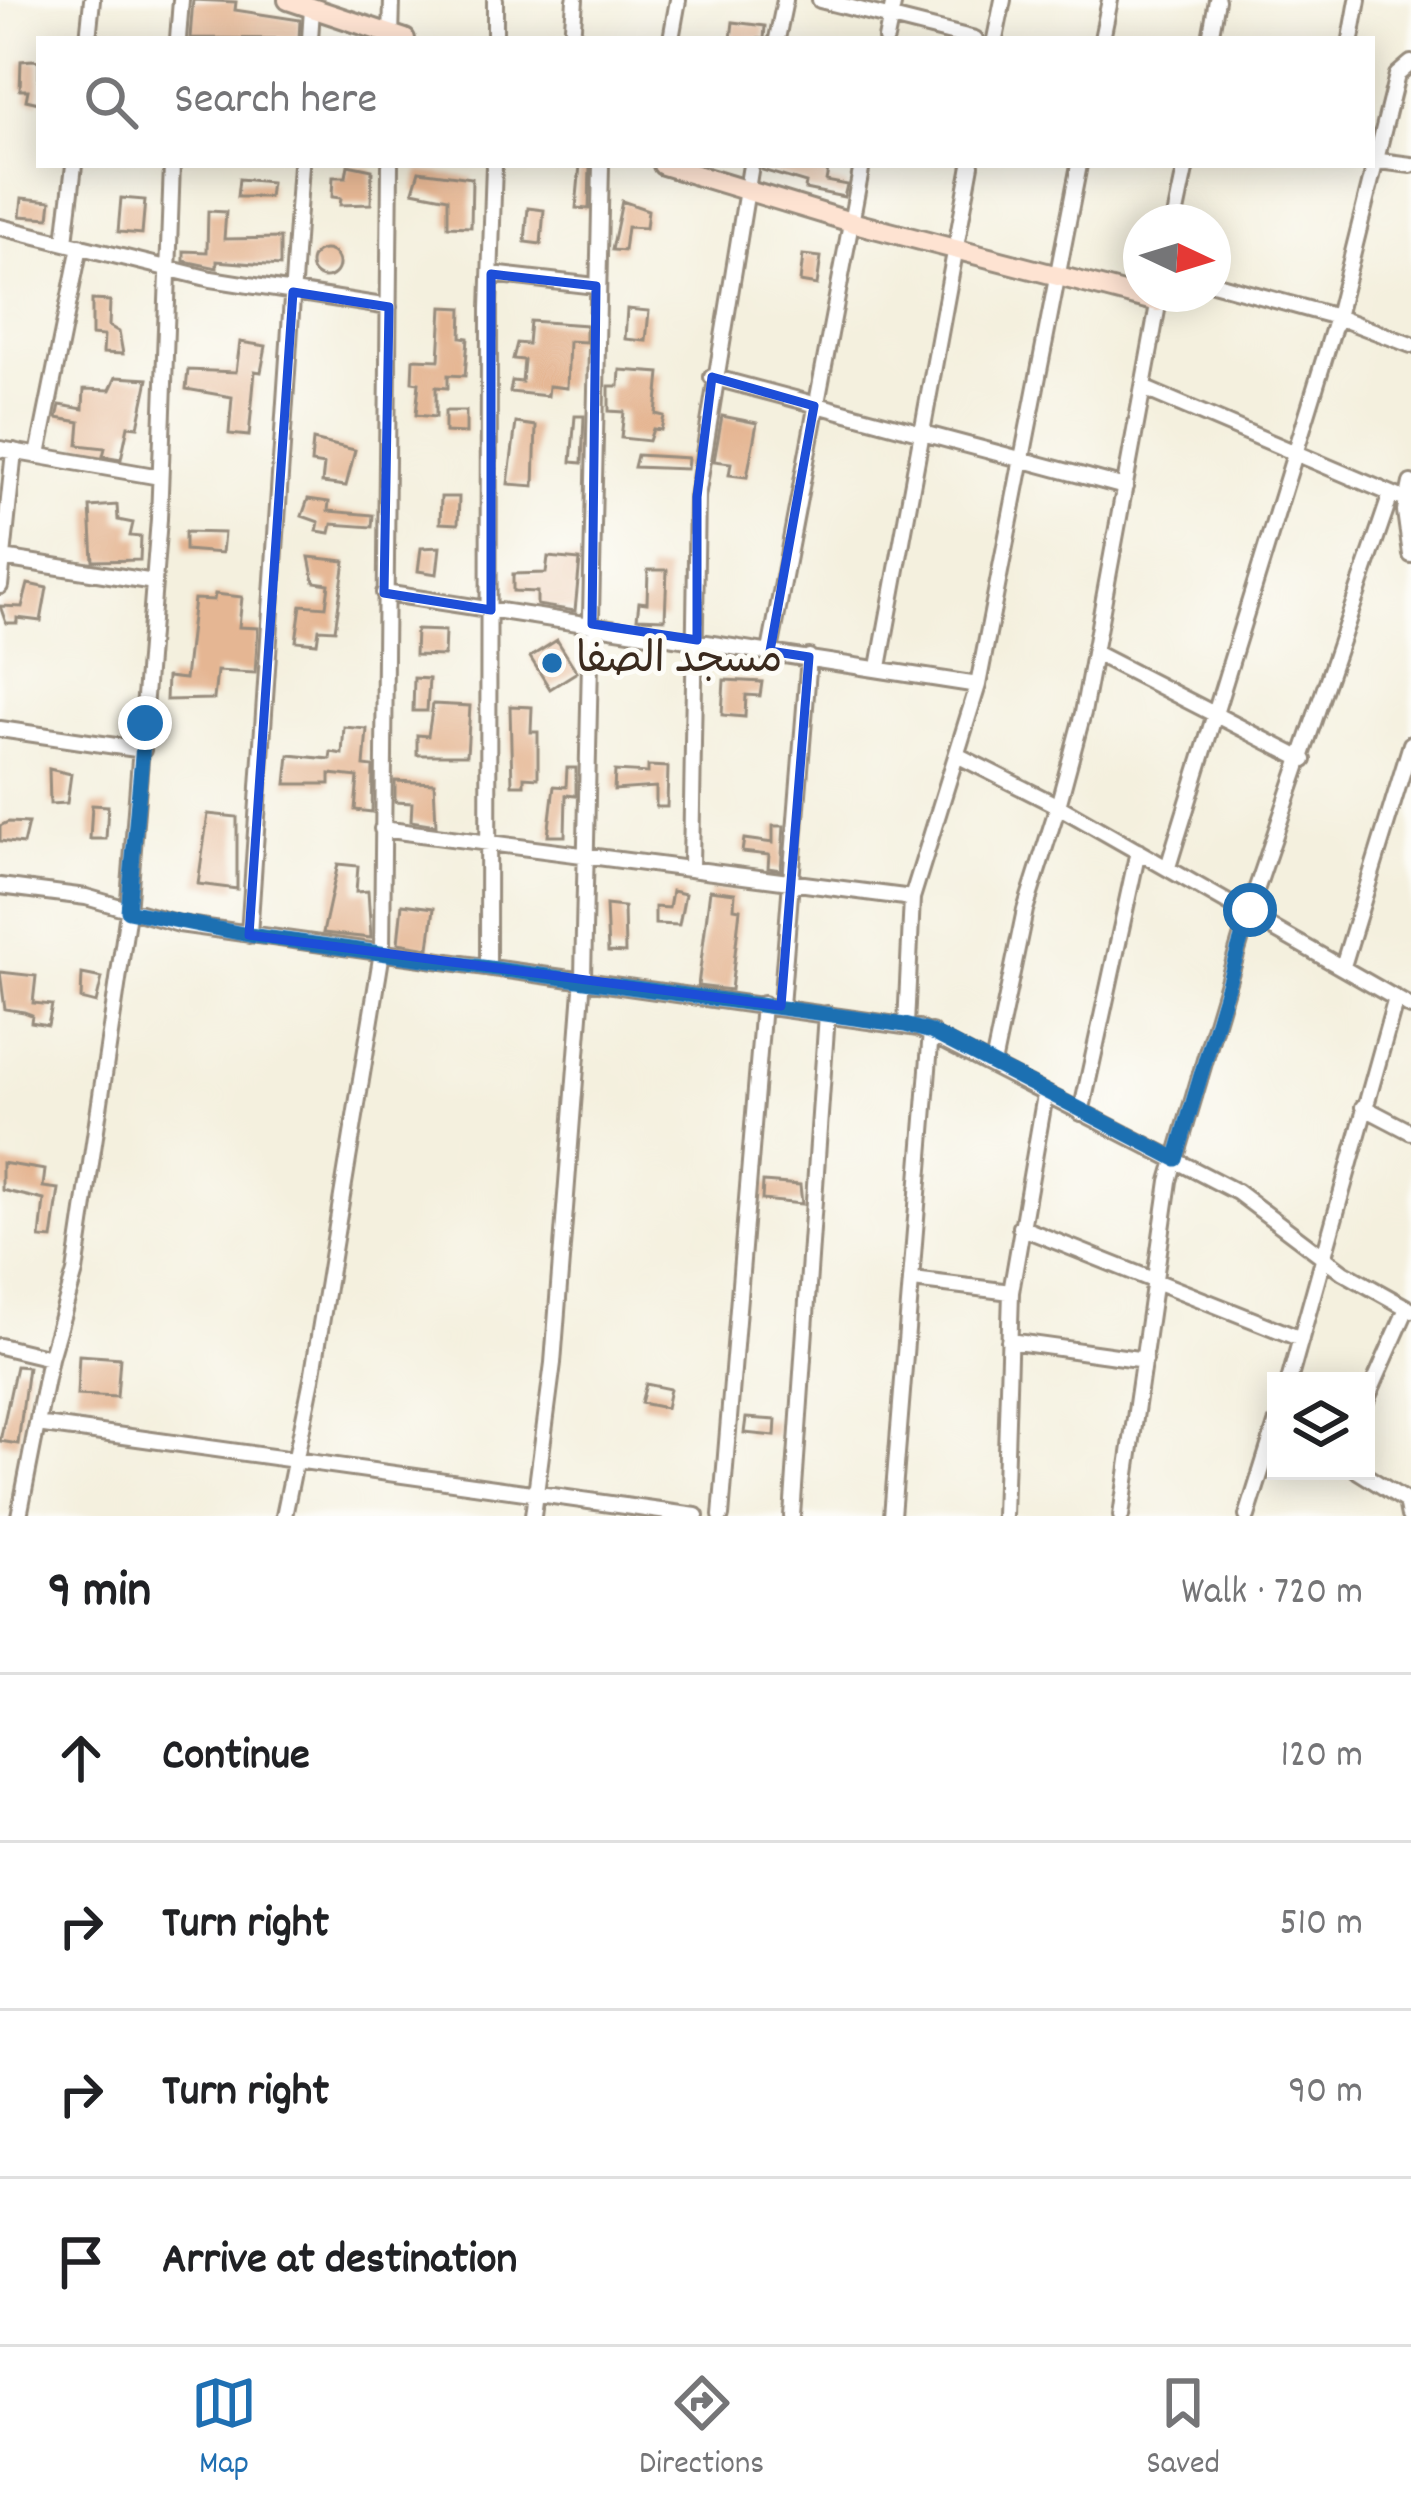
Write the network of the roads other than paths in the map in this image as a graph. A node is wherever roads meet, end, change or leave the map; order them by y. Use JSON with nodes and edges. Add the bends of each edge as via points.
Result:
{"nodes":[{"id":1,"x":92,"y":0,"type":"edge"},
{"id":2,"x":181,"y":0,"type":"edge"},
{"id":3,"x":288,"y":0,"type":"edge"},
{"id":4,"x":392,"y":0,"type":"edge"},
{"id":5,"x":495,"y":0,"type":"edge"},
{"id":6,"x":575,"y":0,"type":"edge"},
{"id":7,"x":678,"y":0,"type":"edge"},
{"id":8,"x":785,"y":0,"type":"edge"},
{"id":9,"x":820,"y":0,"type":"edge"},
{"id":10,"x":894,"y":0,"type":"edge"},
{"id":11,"x":1003,"y":0,"type":"edge"},
{"id":12,"x":1110,"y":0,"type":"edge"},
{"id":13,"x":1217,"y":0,"type":"edge"},
{"id":14,"x":1358,"y":0,"type":"edge"},
{"id":15,"x":312,"y":9,"type":"junction"},
{"id":16,"x":890,"y":20,"type":"junction"},
{"id":17,"x":88,"y":36,"type":"edge"},
{"id":18,"x":178,"y":36,"type":"edge"},
{"id":19,"x":310,"y":36,"type":"edge"},
{"id":20,"x":392,"y":36,"type":"edge"},
{"id":21,"x":395,"y":36,"type":"edge"},
{"id":22,"x":495,"y":36,"type":"edge"},
{"id":23,"x":572,"y":36,"type":"edge"},
{"id":24,"x":671,"y":36,"type":"edge"},
{"id":25,"x":778,"y":36,"type":"edge"},
{"id":26,"x":887,"y":36,"type":"edge"},
{"id":27,"x":962,"y":36,"type":"edge"},
{"id":28,"x":996,"y":36,"type":"edge"},
{"id":29,"x":1103,"y":36,"type":"edge"},
{"id":30,"x":1211,"y":36,"type":"edge"},
{"id":31,"x":1352,"y":36,"type":"edge"},
{"id":32,"x":1411,"y":63,"type":"edge"},
{"id":33,"x":1375,"y":154,"type":"edge"},
{"id":34,"x":1375,"y":161,"type":"edge"},
{"id":35,"x":1411,"y":165,"type":"edge"},
{"id":36,"x":74,"y":168,"type":"edge"},
{"id":37,"x":172,"y":168,"type":"edge"},
{"id":38,"x":302,"y":168,"type":"edge"},
{"id":39,"x":390,"y":168,"type":"edge"},
{"id":40,"x":494,"y":168,"type":"edge"},
{"id":41,"x":602,"y":168,"type":"edge"},
{"id":42,"x":672,"y":168,"type":"edge"},
{"id":43,"x":750,"y":168,"type":"edge"},
{"id":44,"x":861,"y":168,"type":"edge"},
{"id":45,"x":970,"y":168,"type":"edge"},
{"id":46,"x":1078,"y":168,"type":"edge"},
{"id":47,"x":1185,"y":168,"type":"edge"},
{"id":48,"x":1371,"y":168,"type":"edge"},
{"id":49,"x":745,"y":192,"type":"junction"},
{"id":50,"x":1178,"y":204,"type":"edge"},
{"id":51,"x":851,"y":222,"type":"junction"},
{"id":52,"x":0,"y":227,"type":"edge"},
{"id":53,"x":72,"y":244,"type":"junction"},
{"id":54,"x":954,"y":250,"type":"junction"},
{"id":55,"x":169,"y":268,"type":"junction"},
{"id":56,"x":490,"y":274,"type":"junction"},
{"id":57,"x":1059,"y":275,"type":"junction"},
{"id":58,"x":596,"y":286,"type":"junction"},
{"id":59,"x":1231,"y":288,"type":"edge"},
{"id":60,"x":1123,"y":290,"type":"edge"},
{"id":61,"x":293,"y":292,"type":"junction"},
{"id":62,"x":389,"y":307,"type":"junction"},
{"id":63,"x":1157,"y":312,"type":"edge"},
{"id":64,"x":1337,"y":317,"type":"junction"},
{"id":65,"x":1411,"y":345,"type":"edge"},
{"id":66,"x":712,"y":377,"type":"junction"},
{"id":67,"x":1144,"y":388,"type":"junction"},
{"id":68,"x":814,"y":406,"type":"junction"},
{"id":69,"x":919,"y":433,"type":"junction"},
{"id":70,"x":7,"y":450,"type":"edge"},
{"id":71,"x":1297,"y":454,"type":"junction"},
{"id":72,"x":38,"y":455,"type":"junction"},
{"id":73,"x":1025,"y":460,"type":"junction"},
{"id":74,"x":160,"y":477,"type":"junction"},
{"id":75,"x":1411,"y":482,"type":"edge"},
{"id":76,"x":1125,"y":488,"type":"junction"},
{"id":77,"x":1398,"y":497,"type":"junction"},
{"id":78,"x":1411,"y":555,"type":"edge"},
{"id":79,"x":3,"y":558,"type":"edge"},
{"id":80,"x":154,"y":582,"type":"junction"},
{"id":81,"x":0,"y":586,"type":"edge"},
{"id":82,"x":384,"y":593,"type":"junction"},
{"id":83,"x":491,"y":610,"type":"junction"},
{"id":84,"x":592,"y":624,"type":"junction"},
{"id":85,"x":697,"y":640,"type":"junction"},
{"id":86,"x":770,"y":651,"type":"junction"},
{"id":87,"x":1095,"y":653,"type":"junction"},
{"id":88,"x":809,"y":656,"type":"junction"},
{"id":89,"x":879,"y":667,"type":"junction"},
{"id":90,"x":978,"y":685,"type":"junction"},
{"id":91,"x":1214,"y":715,"type":"junction"},
{"id":92,"x":0,"y":729,"type":"edge"},
{"id":93,"x":1410,"y":749,"type":"edge"},
{"id":94,"x":142,"y":750,"type":"junction"},
{"id":95,"x":957,"y":755,"type":"junction"},
{"id":96,"x":1304,"y":760,"type":"junction"},
{"id":97,"x":1058,"y":806,"type":"junction"},
{"id":98,"x":1392,"y":808,"type":"junction"},
{"id":99,"x":1411,"y":817,"type":"edge"},
{"id":100,"x":382,"y":829,"type":"junction"},
{"id":101,"x":489,"y":842,"type":"junction"},
{"id":102,"x":1138,"y":851,"type":"junction"},
{"id":103,"x":588,"y":854,"type":"junction"},
{"id":104,"x":691,"y":867,"type":"junction"},
{"id":105,"x":1168,"y":867,"type":"junction"},
{"id":106,"x":792,"y":880,"type":"junction"},
{"id":107,"x":0,"y":886,"type":"edge"},
{"id":108,"x":912,"y":898,"type":"junction"},
{"id":109,"x":1250,"y":910,"type":"junction"},
{"id":110,"x":128,"y":911,"type":"junction"},
{"id":111,"x":249,"y":935,"type":"junction"},
{"id":112,"x":382,"y":952,"type":"junction"},
{"id":113,"x":488,"y":965,"type":"junction"},
{"id":114,"x":1343,"y":966,"type":"junction"},
{"id":115,"x":583,"y":977,"type":"junction"},
{"id":116,"x":1396,"y":998,"type":"junction"},
{"id":117,"x":763,"y":1004,"type":"junction"},
{"id":118,"x":781,"y":1006,"type":"junction"},
{"id":119,"x":1411,"y":1007,"type":"edge"},
{"id":120,"x":827,"y":1014,"type":"junction"},
{"id":121,"x":905,"y":1025,"type":"junction"},
{"id":122,"x":931,"y":1032,"type":"junction"},
{"id":123,"x":993,"y":1064,"type":"junction"},
{"id":124,"x":1045,"y":1095,"type":"junction"},
{"id":125,"x":1363,"y":1107,"type":"junction"},
{"id":126,"x":1082,"y":1113,"type":"junction"},
{"id":127,"x":1411,"y":1132,"type":"edge"},
{"id":128,"x":1176,"y":1159,"type":"junction"},
{"id":129,"x":1020,"y":1227,"type":"junction"},
{"id":130,"x":1321,"y":1256,"type":"junction"},
{"id":131,"x":913,"y":1280,"type":"junction"},
{"id":132,"x":1155,"y":1280,"type":"junction"},
{"id":133,"x":1011,"y":1292,"type":"junction"},
{"id":134,"x":1409,"y":1309,"type":"edge"},
{"id":135,"x":1301,"y":1339,"type":"junction"},
{"id":136,"x":1009,"y":1342,"type":"junction"},
{"id":137,"x":0,"y":1346,"type":"edge"},
{"id":138,"x":50,"y":1358,"type":"junction"},
{"id":139,"x":1145,"y":1360,"type":"junction"},
{"id":140,"x":1292,"y":1372,"type":"edge"},
{"id":141,"x":1375,"y":1382,"type":"edge"},
{"id":142,"x":37,"y":1424,"type":"junction"},
{"id":143,"x":1267,"y":1455,"type":"edge"},
{"id":144,"x":296,"y":1458,"type":"junction"},
{"id":145,"x":1372,"y":1480,"type":"edge"},
{"id":146,"x":536,"y":1492,"type":"junction"},
{"id":147,"x":19,"y":1516,"type":"edge"},
{"id":148,"x":284,"y":1516,"type":"edge"},
{"id":149,"x":533,"y":1516,"type":"edge"},
{"id":150,"x":696,"y":1516,"type":"edge"},
{"id":151,"x":721,"y":1516,"type":"edge"},
{"id":152,"x":792,"y":1516,"type":"edge"},
{"id":153,"x":892,"y":1516,"type":"edge"},
{"id":154,"x":1004,"y":1516,"type":"edge"},
{"id":155,"x":1121,"y":1516,"type":"edge"},
{"id":156,"x":1247,"y":1516,"type":"edge"},
{"id":157,"x":1408,"y":1516,"type":"edge"}],
"edges":[{"from":1,"to":17,"type":"street"},
{"from":2,"to":18,"type":"street"},
{"from":3,"to":15,"type":"street"},
{"from":4,"to":21,"type":"street"},
{"from":5,"to":22,"type":"street"},
{"from":6,"to":23,"type":"street"},
{"from":7,"to":24,"type":"street"},
{"from":8,"to":25,"type":"street"},
{"from":9,"to":16,"type":"street"},
{"from":10,"to":16,"type":"street"},
{"from":11,"to":28,"type":"street"},
{"from":12,"to":29,"type":"street"},
{"from":13,"to":30,"type":"street"},
{"from":14,"to":31,"type":"street"},
{"from":15,"to":19,"type":"street"},
{"from":15,"to":20,"type":"street"},
{"from":16,"to":26,"type":"street"},
{"from":16,"to":27,"type":"street"},
{"from":32,"to":33,"type":"street","via":[[1397,75]]},
{"from":34,"to":35,"type":"street"},
{"from":36,"to":53,"type":"street"},
{"from":37,"to":55,"type":"street"},
{"from":38,"to":61,"type":"street"},
{"from":39,"to":62,"type":"street"},
{"from":40,"to":56,"type":"street"},
{"from":41,"to":58,"type":"street"},
{"from":42,"to":49,"type":"street"},
{"from":43,"to":49,"type":"street"},
{"from":44,"to":51,"type":"street"},
{"from":45,"to":54,"type":"street"},
{"from":46,"to":57,"type":"street"},
{"from":47,"to":50,"type":"street"},
{"from":48,"to":64,"type":"street"},
{"from":49,"to":51,"type":"street"},
{"from":49,"to":66,"type":"street"},
{"from":51,"to":54,"type":"street"},
{"from":51,"to":68,"type":"street"},
{"from":52,"to":53,"type":"street"},
{"from":53,"to":55,"type":"street"},
{"from":53,"to":72,"type":"street"},
{"from":54,"to":57,"type":"street"},
{"from":54,"to":69,"type":"street"},
{"from":55,"to":61,"type":"street"},
{"from":55,"to":74,"type":"street"},
{"from":56,"to":58,"type":"street"},
{"from":56,"to":83,"type":"street"},
{"from":57,"to":60,"type":"street"},
{"from":57,"to":73,"type":"street"},
{"from":58,"to":84,"type":"street"},
{"from":59,"to":64,"type":"street"},
{"from":61,"to":62,"type":"street"},
{"from":61,"to":111,"type":"street"},
{"from":62,"to":82,"type":"street"},
{"from":63,"to":67,"type":"street"},
{"from":64,"to":65,"type":"street"},
{"from":64,"to":71,"type":"street"},
{"from":66,"to":68,"type":"street"},
{"from":66,"to":85,"type":"street","via":[[697,497]]},
{"from":67,"to":71,"type":"street"},
{"from":67,"to":76,"type":"street"},
{"from":68,"to":69,"type":"street"},
{"from":68,"to":86,"type":"street"},
{"from":69,"to":73,"type":"street"},
{"from":69,"to":89,"type":"street"},
{"from":70,"to":72,"type":"street"},
{"from":70,"to":79,"type":"street"},
{"from":71,"to":77,"type":"street"},
{"from":71,"to":91,"type":"street"},
{"from":72,"to":74,"type":"street"},
{"from":73,"to":76,"type":"street"},
{"from":73,"to":90,"type":"street"},
{"from":74,"to":80,"type":"street"},
{"from":75,"to":77,"type":"street"},
{"from":76,"to":87,"type":"street"},
{"from":77,"to":78,"type":"street"},
{"from":77,"to":96,"type":"street"},
{"from":79,"to":80,"type":"street"},
{"from":79,"to":81,"type":"street"},
{"from":80,"to":94,"type":"street"},
{"from":82,"to":83,"type":"street"},
{"from":82,"to":100,"type":"street"},
{"from":83,"to":84,"type":"street"},
{"from":83,"to":101,"type":"street"},
{"from":84,"to":85,"type":"street"},
{"from":84,"to":103,"type":"street"},
{"from":85,"to":86,"type":"street"},
{"from":85,"to":104,"type":"street"},
{"from":86,"to":88,"type":"street"},
{"from":87,"to":91,"type":"street"},
{"from":87,"to":97,"type":"street"},
{"from":88,"to":89,"type":"street"},
{"from":88,"to":106,"type":"street"},
{"from":89,"to":90,"type":"street"},
{"from":90,"to":95,"type":"street"},
{"from":91,"to":96,"type":"street"},
{"from":91,"to":105,"type":"street"},
{"from":92,"to":94,"type":"street"},
{"from":93,"to":98,"type":"street"},
{"from":94,"to":110,"type":"street"},
{"from":95,"to":97,"type":"street"},
{"from":95,"to":108,"type":"street"},
{"from":96,"to":109,"type":"street"},
{"from":97,"to":102,"type":"street"},
{"from":97,"to":123,"type":"street","via":[[1025,910]]},
{"from":98,"to":99,"type":"street"},
{"from":98,"to":114,"type":"street"},
{"from":100,"to":101,"type":"street"},
{"from":100,"to":112,"type":"street"},
{"from":101,"to":103,"type":"street"},
{"from":101,"to":113,"type":"street"},
{"from":102,"to":105,"type":"street"},
{"from":102,"to":126,"type":"street"},
{"from":103,"to":104,"type":"street"},
{"from":103,"to":115,"type":"street"},
{"from":104,"to":106,"type":"street"},
{"from":105,"to":109,"type":"street"},
{"from":106,"to":108,"type":"street"},
{"from":106,"to":118,"type":"street"},
{"from":107,"to":110,"type":"street"},
{"from":108,"to":121,"type":"street"},
{"from":109,"to":114,"type":"street"},
{"from":109,"to":128,"type":"street"},
{"from":110,"to":111,"type":"street"},
{"from":110,"to":138,"type":"street","via":[[74,1272]]},
{"from":111,"to":112,"type":"street"},
{"from":112,"to":113,"type":"street"},
{"from":112,"to":144,"type":"street"},
{"from":113,"to":115,"type":"street"},
{"from":114,"to":116,"type":"street"},
{"from":115,"to":117,"type":"street"},
{"from":115,"to":146,"type":"street"},
{"from":116,"to":119,"type":"street"},
{"from":116,"to":125,"type":"street"},
{"from":117,"to":118,"type":"street"},
{"from":117,"to":151,"type":"street"},
{"from":118,"to":120,"type":"street"},
{"from":120,"to":121,"type":"street"},
{"from":120,"to":152,"type":"street"},
{"from":121,"to":122,"type":"street"},
{"from":122,"to":123,"type":"street"},
{"from":122,"to":131,"type":"street"},
{"from":123,"to":124,"type":"street"},
{"from":124,"to":126,"type":"street"},
{"from":124,"to":129,"type":"street"},
{"from":125,"to":127,"type":"street"},
{"from":125,"to":130,"type":"street"},
{"from":126,"to":128,"type":"street"},
{"from":128,"to":130,"type":"street","via":[[1259,1206]]},
{"from":128,"to":132,"type":"street"},
{"from":129,"to":132,"type":"street"},
{"from":129,"to":133,"type":"street"},
{"from":130,"to":134,"type":"street"},
{"from":130,"to":135,"type":"street"},
{"from":131,"to":133,"type":"street"},
{"from":131,"to":153,"type":"street"},
{"from":132,"to":135,"type":"street"},
{"from":132,"to":139,"type":"street"},
{"from":133,"to":136,"type":"street"},
{"from":134,"to":141,"type":"street"},
{"from":135,"to":140,"type":"street"},
{"from":136,"to":139,"type":"street"},
{"from":136,"to":154,"type":"street"},
{"from":137,"to":138,"type":"street"},
{"from":138,"to":142,"type":"street"},
{"from":139,"to":155,"type":"street"},
{"from":142,"to":144,"type":"street"},
{"from":142,"to":147,"type":"street"},
{"from":143,"to":156,"type":"street"},
{"from":144,"to":146,"type":"street"},
{"from":144,"to":148,"type":"street"},
{"from":145,"to":157,"type":"street","via":[[1406,1502]]},
{"from":146,"to":149,"type":"street"},
{"from":146,"to":150,"type":"street"}]}
